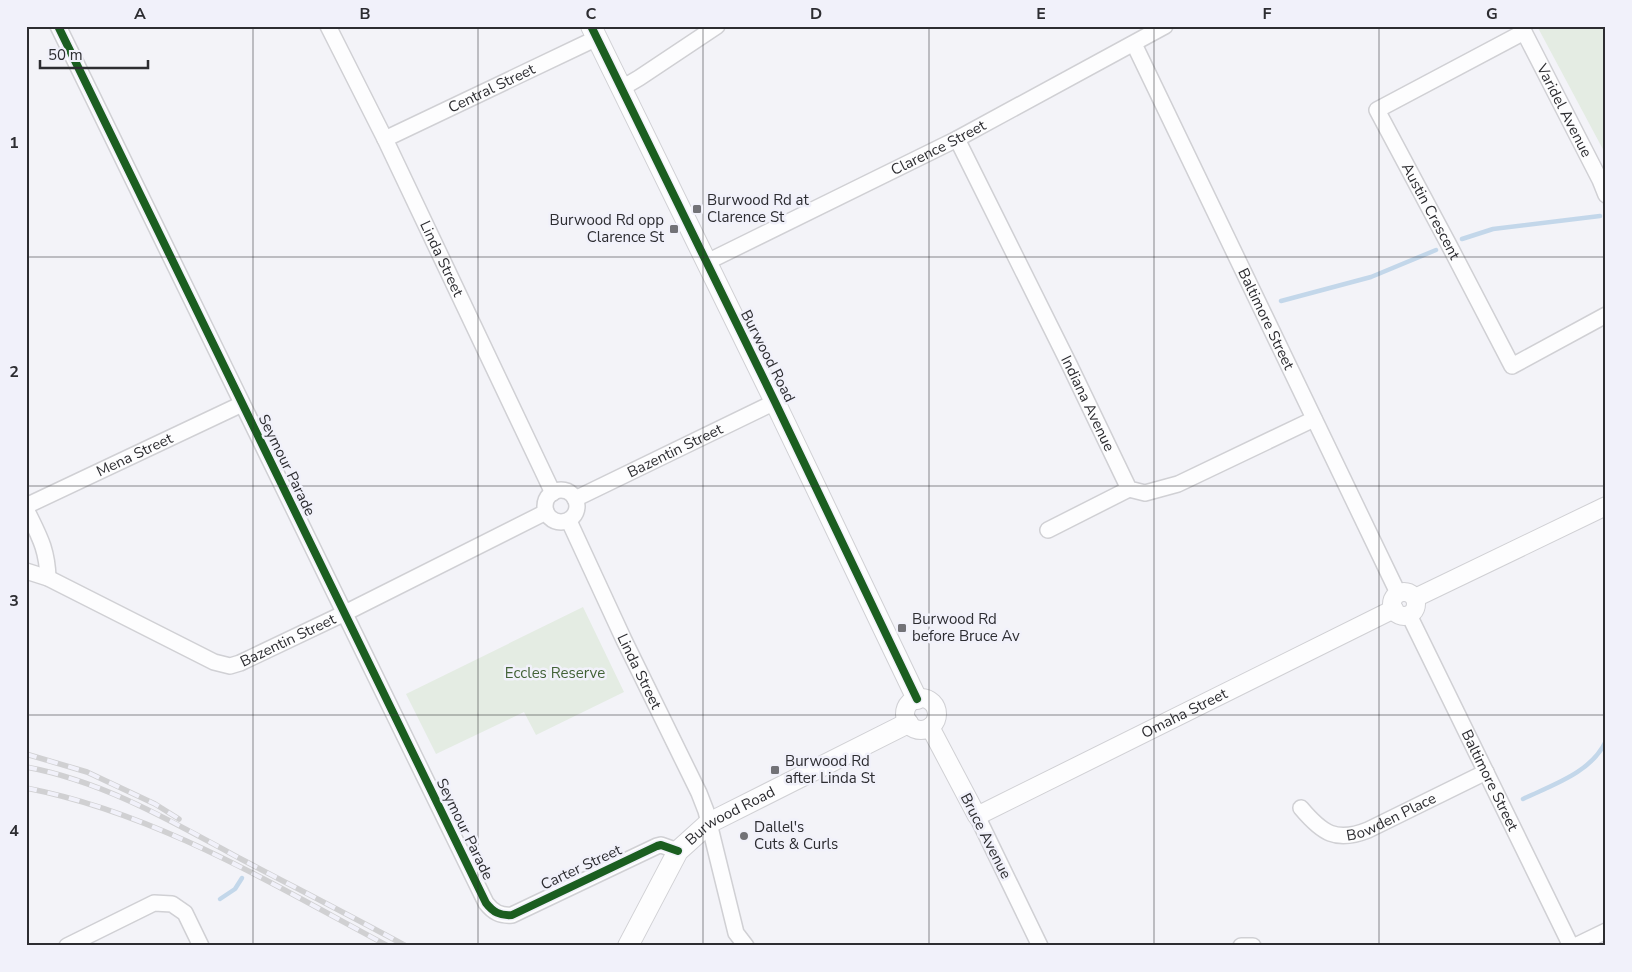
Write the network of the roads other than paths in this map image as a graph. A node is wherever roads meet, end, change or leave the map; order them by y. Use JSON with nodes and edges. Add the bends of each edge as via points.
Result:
{"nodes":[{"id":1,"x":58,"y":26,"type":"edge"},
{"id":2,"x":328,"y":26,"type":"edge"},
{"id":3,"x":717,"y":26,"type":"edge"},
{"id":4,"x":1166,"y":26,"type":"edge"},
{"id":5,"x":1522,"y":29,"type":"edge"},
{"id":6,"x":594,"y":32,"type":"edge"},
{"id":7,"x":1134,"y":44,"type":"junction"},
{"id":8,"x":622,"y":88,"type":"junction"},
{"id":9,"x":385,"y":139,"type":"junction"},
{"id":10,"x":957,"y":139,"type":"junction"},
{"id":11,"x":1606,"y":195,"type":"edge"},
{"id":12,"x":707,"y":262,"type":"junction"},
{"id":13,"x":1606,"y":316,"type":"edge"},
{"id":14,"x":776,"y":402,"type":"junction"},
{"id":15,"x":242,"y":404,"type":"junction"},
{"id":16,"x":1314,"y":418,"type":"junction"},
{"id":17,"x":1129,"y":489,"type":"junction"},
{"id":18,"x":553,"y":493,"type":"junction"},
{"id":19,"x":575,"y":499,"type":"junction"},
{"id":20,"x":1606,"y":506,"type":"edge"},
{"id":21,"x":26,"y":508,"type":"edge"},
{"id":22,"x":546,"y":512,"type":"junction"},
{"id":23,"x":568,"y":521,"type":"junction"},
{"id":24,"x":1048,"y":530,"type":"dead end"},
{"id":25,"x":26,"y":571,"type":"edge"},
{"id":26,"x":48,"y":578,"type":"junction"},
{"id":27,"x":1404,"y":604,"type":"junction"},
{"id":28,"x":345,"y":613,"type":"junction"},
{"id":29,"x":917,"y":699,"type":"junction"},
{"id":30,"x":908,"y":723,"type":"junction"},
{"id":31,"x":930,"y":727,"type":"junction"},
{"id":32,"x":1486,"y":772,"type":"junction"},
{"id":33,"x":1302,"y":808,"type":"dead end"},
{"id":34,"x":977,"y":816,"type":"junction"},
{"id":35,"x":709,"y":823,"type":"junction"},
{"id":36,"x":678,"y":851,"type":"junction"},
{"id":37,"x":496,"y":913,"type":"joint"},
{"id":38,"x":1606,"y":931,"type":"edge"},
{"id":39,"x":67,"y":946,"type":"edge"},
{"id":40,"x":201,"y":946,"type":"edge"},
{"id":41,"x":628,"y":946,"type":"edge"},
{"id":42,"x":746,"y":946,"type":"edge"},
{"id":43,"x":1040,"y":946,"type":"edge"},
{"id":44,"x":1241,"y":946,"type":"edge"},
{"id":45,"x":1253,"y":946,"type":"edge"},
{"id":46,"x":1573,"y":946,"type":"edge"}],
"edges":[{"from":1,"to":15,"type":"street","name":"Seymour Parade"},
{"from":2,"to":9,"type":"street","name":"Linda Street"},
{"from":3,"to":8,"type":"street"},
{"from":4,"to":7,"type":"street","name":"Clarence Street"},
{"from":5,"to":11,"type":"street","name":"Varidel Avenue"},
{"from":5,"to":13,"type":"street","name":"Austin Crescent","via":[[1377,110],[1512,366]]},
{"from":6,"to":8,"type":"main road","name":"Burwood Road"},
{"from":6,"to":9,"type":"street","name":"Central Street"},
{"from":7,"to":10,"type":"street","name":"Clarence Street"},
{"from":7,"to":16,"type":"street","name":"Baltimore Street"},
{"from":8,"to":12,"type":"main road","name":"Burwood Road"},
{"from":9,"to":18,"type":"street","name":"Linda Street"},
{"from":10,"to":12,"type":"street","name":"Clarence Street"},
{"from":10,"to":17,"type":"street","name":"Indiana Avenue"},
{"from":12,"to":14,"type":"main road","name":"Burwood Road"},
{"from":14,"to":19,"type":"street","name":"Bazentin Street"},
{"from":14,"to":29,"type":"main road","name":"Burwood Road"},
{"from":15,"to":21,"type":"street","name":"Mena Street"},
{"from":15,"to":28,"type":"street","name":"Seymour Parade"},
{"from":16,"to":17,"type":"street","via":[[1178,484],[1145,493]]},
{"from":16,"to":27,"type":"street","name":"Baltimore Street"},
{"from":17,"to":24,"type":"street"},
{"from":18,"to":19,"type":"street","via":[[563,490]]},
{"from":18,"to":22,"type":"street","via":[[546,501]]},
{"from":19,"to":23,"type":"street","via":[[576,514]]},
{"from":20,"to":27,"type":"street","name":"Omaha Street"},
{"from":21,"to":26,"type":"street","via":[[44,545]]},
{"from":22,"to":23,"type":"street","via":[[554,521]]},
{"from":22,"to":28,"type":"street","name":"Bazentin Street"},
{"from":23,"to":35,"type":"street","name":"Linda Street","via":[[699,792]]},
{"from":25,"to":26,"type":"street","name":"Bazentin Street"},
{"from":26,"to":28,"type":"street","name":"Bazentin Street","via":[[222,665],[230,666]]},
{"from":27,"to":32,"type":"street","name":"Baltimore Street"},
{"from":27,"to":34,"type":"street","name":"Omaha Street"},
{"from":28,"to":37,"type":"street","name":"Seymour Parade","via":[[486,903]]},
{"from":29,"to":30,"type":"street","via":[[906,709]]},
{"from":29,"to":31,"type":"street","via":[[928,700],[935,707],[936,721]]},
{"from":30,"to":31,"type":"street","via":[[918,730]]},
{"from":30,"to":35,"type":"main road","name":"Burwood Road"},
{"from":31,"to":34,"type":"street","name":"Bruce Avenue"},
{"from":32,"to":33,"type":"street","name":"Bowden Place","via":[[1368,830],[1349,836],[1322,830]]},
{"from":32,"to":46,"type":"street","name":"Baltimore Street"},
{"from":34,"to":43,"type":"street","name":"Bruce Avenue"},
{"from":35,"to":36,"type":"main road","name":"Burwood Road"},
{"from":35,"to":42,"type":"street","name":"Linda Street","via":[[736,933]]},
{"from":36,"to":37,"type":"street","name":"Carter Street","via":[[657,846],[521,910],[504,915]]},
{"from":36,"to":41,"type":"main road","name":"Burwood Road"},
{"from":38,"to":46,"type":"street"},
{"from":39,"to":40,"type":"street","via":[[154,903],[172,904],[185,913]]},
{"from":44,"to":45,"type":"street"}]}
